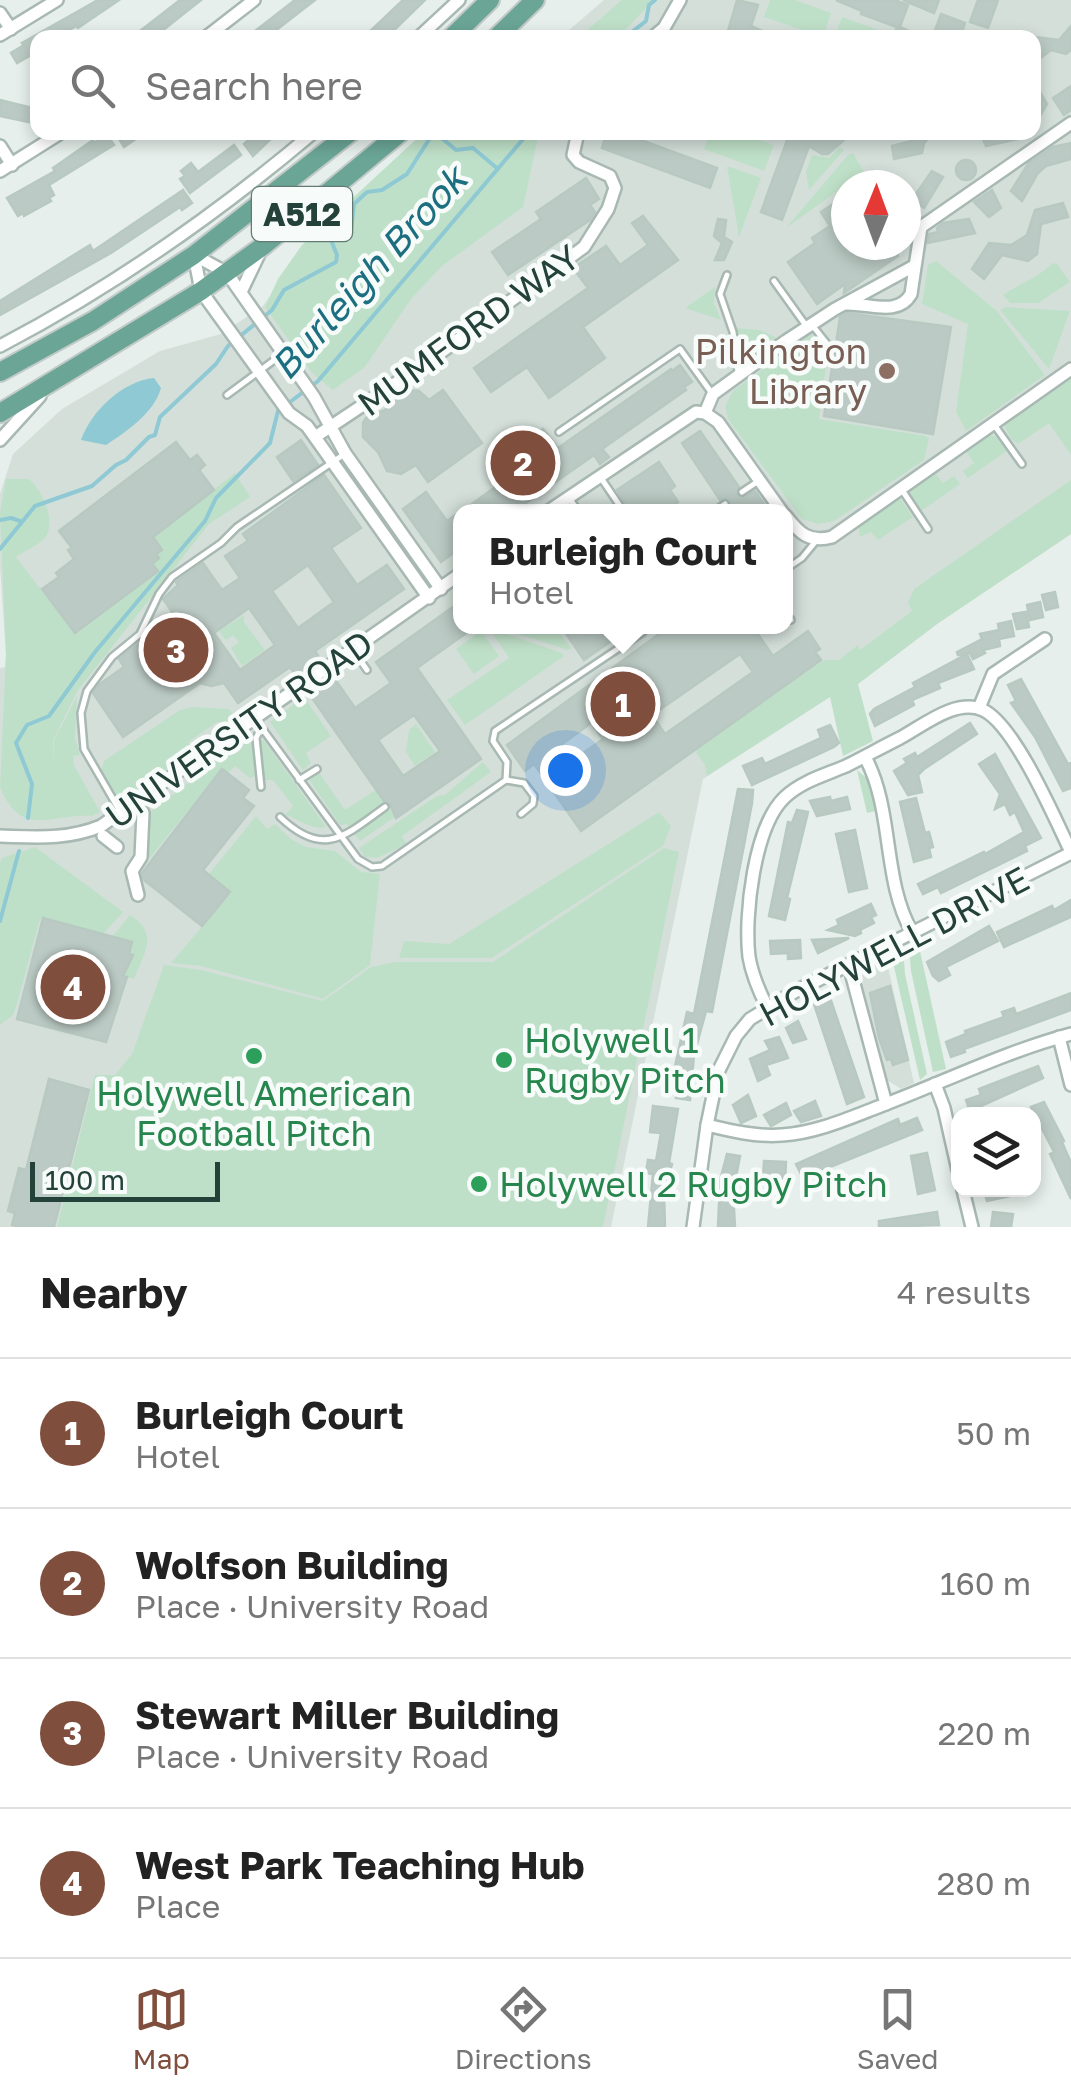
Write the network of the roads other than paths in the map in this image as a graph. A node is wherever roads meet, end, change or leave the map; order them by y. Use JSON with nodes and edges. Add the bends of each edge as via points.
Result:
{"nodes":[{"id":1,"x":57,"y":0,"type":"edge"},
{"id":2,"x":254,"y":0,"type":"edge"},
{"id":3,"x":459,"y":0,"type":"edge"},
{"id":4,"x":490,"y":0,"type":"edge"},
{"id":5,"x":535,"y":0,"type":"edge"},
{"id":6,"x":680,"y":0,"type":"edge"},
{"id":7,"x":0,"y":13,"type":"edge"},
{"id":8,"x":215,"y":30,"type":"edge"},
{"id":9,"x":427,"y":30,"type":"edge"},
{"id":10,"x":459,"y":30,"type":"edge"},
{"id":11,"x":504,"y":30,"type":"edge"},
{"id":12,"x":662,"y":30,"type":"edge"},
{"id":13,"x":6,"y":32,"type":"edge"},
{"id":14,"x":1071,"y":123,"type":"edge"},
{"id":15,"x":50,"y":140,"type":"edge"},
{"id":16,"x":304,"y":140,"type":"edge"},
{"id":17,"x":340,"y":140,"type":"edge"},
{"id":18,"x":390,"y":140,"type":"edge"},
{"id":19,"x":576,"y":140,"type":"edge"},
{"id":20,"x":0,"y":146,"type":"edge"},
{"id":21,"x":6,"y":168,"type":"edge"},
{"id":22,"x":263,"y":246,"type":"junction"},
{"id":23,"x":194,"y":255,"type":"junction"},
{"id":24,"x":914,"y":266,"type":"junction"},
{"id":25,"x":227,"y":273,"type":"junction"},
{"id":26,"x":727,"y":275,"type":"dead end"},
{"id":27,"x":774,"y":280,"type":"dead end"},
{"id":28,"x":201,"y":291,"type":"junction"},
{"id":29,"x":241,"y":292,"type":"junction"},
{"id":30,"x":846,"y":304,"type":"junction"},
{"id":31,"x":810,"y":326,"type":"junction"},
{"id":32,"x":0,"y":346,"type":"edge"},
{"id":33,"x":832,"y":350,"type":"dead end"},
{"id":34,"x":284,"y":353,"type":"junction"},
{"id":35,"x":260,"y":369,"type":"junction"},
{"id":36,"x":1071,"y":369,"type":"edge"},
{"id":37,"x":0,"y":372,"type":"edge"},
{"id":38,"x":66,"y":373,"type":"junction"},
{"id":39,"x":739,"y":375,"type":"junction"},
{"id":40,"x":713,"y":394,"type":"junction"},
{"id":41,"x":227,"y":395,"type":"dead end"},
{"id":42,"x":0,"y":413,"type":"edge"},
{"id":43,"x":705,"y":413,"type":"junction"},
{"id":44,"x":994,"y":424,"type":"junction"},
{"id":45,"x":330,"y":428,"type":"junction"},
{"id":46,"x":559,"y":432,"type":"dead end"},
{"id":47,"x":315,"y":437,"type":"junction"},
{"id":48,"x":0,"y":440,"type":"edge"},
{"id":49,"x":345,"y":453,"type":"junction"},
{"id":50,"x":334,"y":461,"type":"junction"},
{"id":51,"x":1022,"y":464,"type":"dead end"},
{"id":52,"x":599,"y":476,"type":"junction"},
{"id":53,"x":760,"y":480,"type":"junction"},
{"id":54,"x":900,"y":488,"type":"junction"},
{"id":55,"x":742,"y":492,"type":"dead end"},
{"id":56,"x":568,"y":496,"type":"junction"},
{"id":57,"x":558,"y":504,"type":"edge"},
{"id":58,"x":574,"y":504,"type":"edge"},
{"id":59,"x":618,"y":504,"type":"edge"},
{"id":60,"x":777,"y":504,"type":"edge"},
{"id":61,"x":793,"y":526,"type":"edge"},
{"id":62,"x":928,"y":529,"type":"dead end"},
{"id":63,"x":816,"y":541,"type":"junction"},
{"id":64,"x":793,"y":564,"type":"edge"},
{"id":65,"x":453,"y":580,"type":"edge"},
{"id":66,"x":441,"y":589,"type":"junction"},
{"id":67,"x":429,"y":598,"type":"junction"},
{"id":68,"x":640,"y":634,"type":"edge"},
{"id":69,"x":1045,"y":640,"type":"dead end"},
{"id":70,"x":353,"y":650,"type":"junction"},
{"id":71,"x":367,"y":670,"type":"dead end"},
{"id":72,"x":979,"y":708,"type":"junction"},
{"id":73,"x":258,"y":724,"type":"junction"},
{"id":74,"x":864,"y":757,"type":"junction"},
{"id":75,"x":316,"y":769,"type":"dead end"},
{"id":76,"x":299,"y":780,"type":"junction"},
{"id":77,"x":506,"y":780,"type":"junction"},
{"id":78,"x":261,"y":786,"type":"dead end"},
{"id":79,"x":385,"y":807,"type":"dead end"},
{"id":80,"x":122,"y":813,"type":"junction"},
{"id":81,"x":142,"y":813,"type":"dead end"},
{"id":82,"x":522,"y":814,"type":"dead end"},
{"id":83,"x":280,"y":817,"type":"dead end"},
{"id":84,"x":6,"y":836,"type":"edge"},
{"id":85,"x":103,"y":836,"type":"dead end"},
{"id":86,"x":342,"y":839,"type":"junction"},
{"id":87,"x":1071,"y":852,"type":"edge"},
{"id":88,"x":126,"y":854,"type":"junction"},
{"id":89,"x":138,"y":895,"type":"dead end"},
{"id":90,"x":912,"y":932,"type":"junction"},
{"id":91,"x":849,"y":965,"type":"junction"},
{"id":92,"x":767,"y":1007,"type":"junction"},
{"id":93,"x":1065,"y":1036,"type":"edge"},
{"id":94,"x":935,"y":1084,"type":"junction"},
{"id":95,"x":1071,"y":1085,"type":"edge"},
{"id":96,"x":886,"y":1104,"type":"junction"},
{"id":97,"x":707,"y":1125,"type":"junction"},
{"id":98,"x":951,"y":1139,"type":"edge"},
{"id":99,"x":965,"y":1197,"type":"edge"},
{"id":100,"x":693,"y":1227,"type":"edge"},
{"id":101,"x":972,"y":1227,"type":"edge"}],
"edges":[{"from":1,"to":13,"type":"street"},
{"from":2,"to":8,"type":"street"},
{"from":3,"to":9,"type":"street"},
{"from":4,"to":10,"type":"main road"},
{"from":5,"to":11,"type":"main road"},
{"from":6,"to":12,"type":"street"},
{"from":7,"to":13,"type":"street"},
{"from":14,"to":24,"type":"street","via":[[925,223]]},
{"from":15,"to":21,"type":"street"},
{"from":16,"to":32,"type":"street","via":[[238,196],[116,279]]},
{"from":17,"to":23,"type":"main road","number":"A512"},
{"from":18,"to":22,"type":"main road","number":"A512"},
{"from":19,"to":45,"type":"street","name":"MUMFORD WAY","via":[[573,155],[610,176],[615,188],[584,247]]},
{"from":20,"to":21,"type":"street"},
{"from":22,"to":25,"type":"main road","number":"A512"},
{"from":22,"to":29,"type":"street"},
{"from":23,"to":25,"type":"street"},
{"from":23,"to":28,"type":"street"},
{"from":23,"to":37,"type":"main road","number":"A512"},
{"from":24,"to":30,"type":"street"},
{"from":24,"to":30,"type":"street","via":[[906,303]]},
{"from":25,"to":28,"type":"main road","number":"A512"},
{"from":25,"to":29,"type":"street"},
{"from":26,"to":39,"type":"lane","via":[[720,294]]},
{"from":27,"to":31,"type":"lane"},
{"from":28,"to":35,"type":"street"},
{"from":28,"to":38,"type":"main road","number":"A512"},
{"from":29,"to":34,"type":"street"},
{"from":30,"to":31,"type":"street"},
{"from":31,"to":33,"type":"lane"},
{"from":31,"to":39,"type":"street"},
{"from":34,"to":35,"type":"lane"},
{"from":34,"to":45,"type":"street"},
{"from":35,"to":41,"type":"lane"},
{"from":35,"to":47,"type":"street","via":[[289,413]]},
{"from":36,"to":44,"type":"street"},
{"from":38,"to":42,"type":"main road","number":"A512"},
{"from":38,"to":48,"type":"street"},
{"from":39,"to":40,"type":"street"},
{"from":40,"to":43,"type":"street"},
{"from":40,"to":46,"type":"lane","via":[[680,349]]},
{"from":43,"to":52,"type":"street","via":[[686,416]]},
{"from":43,"to":53,"type":"street"},
{"from":44,"to":51,"type":"lane"},
{"from":44,"to":54,"type":"street"},
{"from":45,"to":47,"type":"street"},
{"from":45,"to":49,"type":"street"},
{"from":47,"to":50,"type":"street"},
{"from":49,"to":50,"type":"lane"},
{"from":49,"to":66,"type":"street"},
{"from":50,"to":67,"type":"street"},
{"from":50,"to":80,"type":"lane","via":[[172,577],[140,634],[86,691],[84,749]]},
{"from":52,"to":56,"type":"street"},
{"from":52,"to":59,"type":"lane"},
{"from":53,"to":55,"type":"lane"},
{"from":53,"to":60,"type":"street"},
{"from":54,"to":62,"type":"lane"},
{"from":54,"to":63,"type":"street","via":[[832,537]]},
{"from":56,"to":57,"type":"street"},
{"from":56,"to":58,"type":"lane"},
{"from":61,"to":63,"type":"street"},
{"from":63,"to":64,"type":"lane"},
{"from":65,"to":66,"type":"street","name":"UNIVERSITY ROAD"},
{"from":66,"to":67,"type":"street","name":"UNIVERSITY ROAD"},
{"from":67,"to":70,"type":"street","name":"UNIVERSITY ROAD"},
{"from":68,"to":77,"type":"lane","via":[[494,731]]},
{"from":69,"to":72,"type":"street","via":[[993,674]]},
{"from":70,"to":71,"type":"lane"},
{"from":70,"to":73,"type":"street","name":"UNIVERSITY ROAD"},
{"from":72,"to":74,"type":"street","via":[[958,707]]},
{"from":72,"to":87,"type":"street","via":[[1027,763]]},
{"from":73,"to":76,"type":"lane"},
{"from":73,"to":78,"type":"lane"},
{"from":73,"to":80,"type":"street","name":"UNIVERSITY ROAD"},
{"from":74,"to":90,"type":"street"},
{"from":74,"to":92,"type":"street","via":[[797,788],[767,822],[747,936]]},
{"from":75,"to":76,"type":"lane"},
{"from":76,"to":86,"type":"lane"},
{"from":77,"to":82,"type":"lane","via":[[524,783],[534,796]]},
{"from":77,"to":86,"type":"lane","via":[[382,866],[364,864]]},
{"from":79,"to":86,"type":"lane"},
{"from":80,"to":84,"type":"street","name":"UNIVERSITY ROAD","via":[[83,833]]},
{"from":81,"to":88,"type":"street","via":[[141,857]]},
{"from":83,"to":86,"type":"lane","via":[[312,839]]},
{"from":85,"to":88,"type":"street"},
{"from":87,"to":90,"type":"street","name":"HOLYWELL DRIVE"},
{"from":88,"to":89,"type":"street"},
{"from":90,"to":91,"type":"street","name":"HOLYWELL DRIVE"},
{"from":91,"to":92,"type":"street","name":"HOLYWELL DRIVE"},
{"from":91,"to":96,"type":"street"},
{"from":92,"to":97,"type":"street","name":"HOLYWELL DRIVE","via":[[726,1052]]},
{"from":93,"to":94,"type":"street"},
{"from":93,"to":95,"type":"street"},
{"from":94,"to":96,"type":"street"},
{"from":94,"to":98,"type":"street"},
{"from":96,"to":97,"type":"street","via":[[781,1136]]},
{"from":97,"to":100,"type":"street","name":"HOLYWELL DRIVE"},
{"from":99,"to":101,"type":"street"}]}
